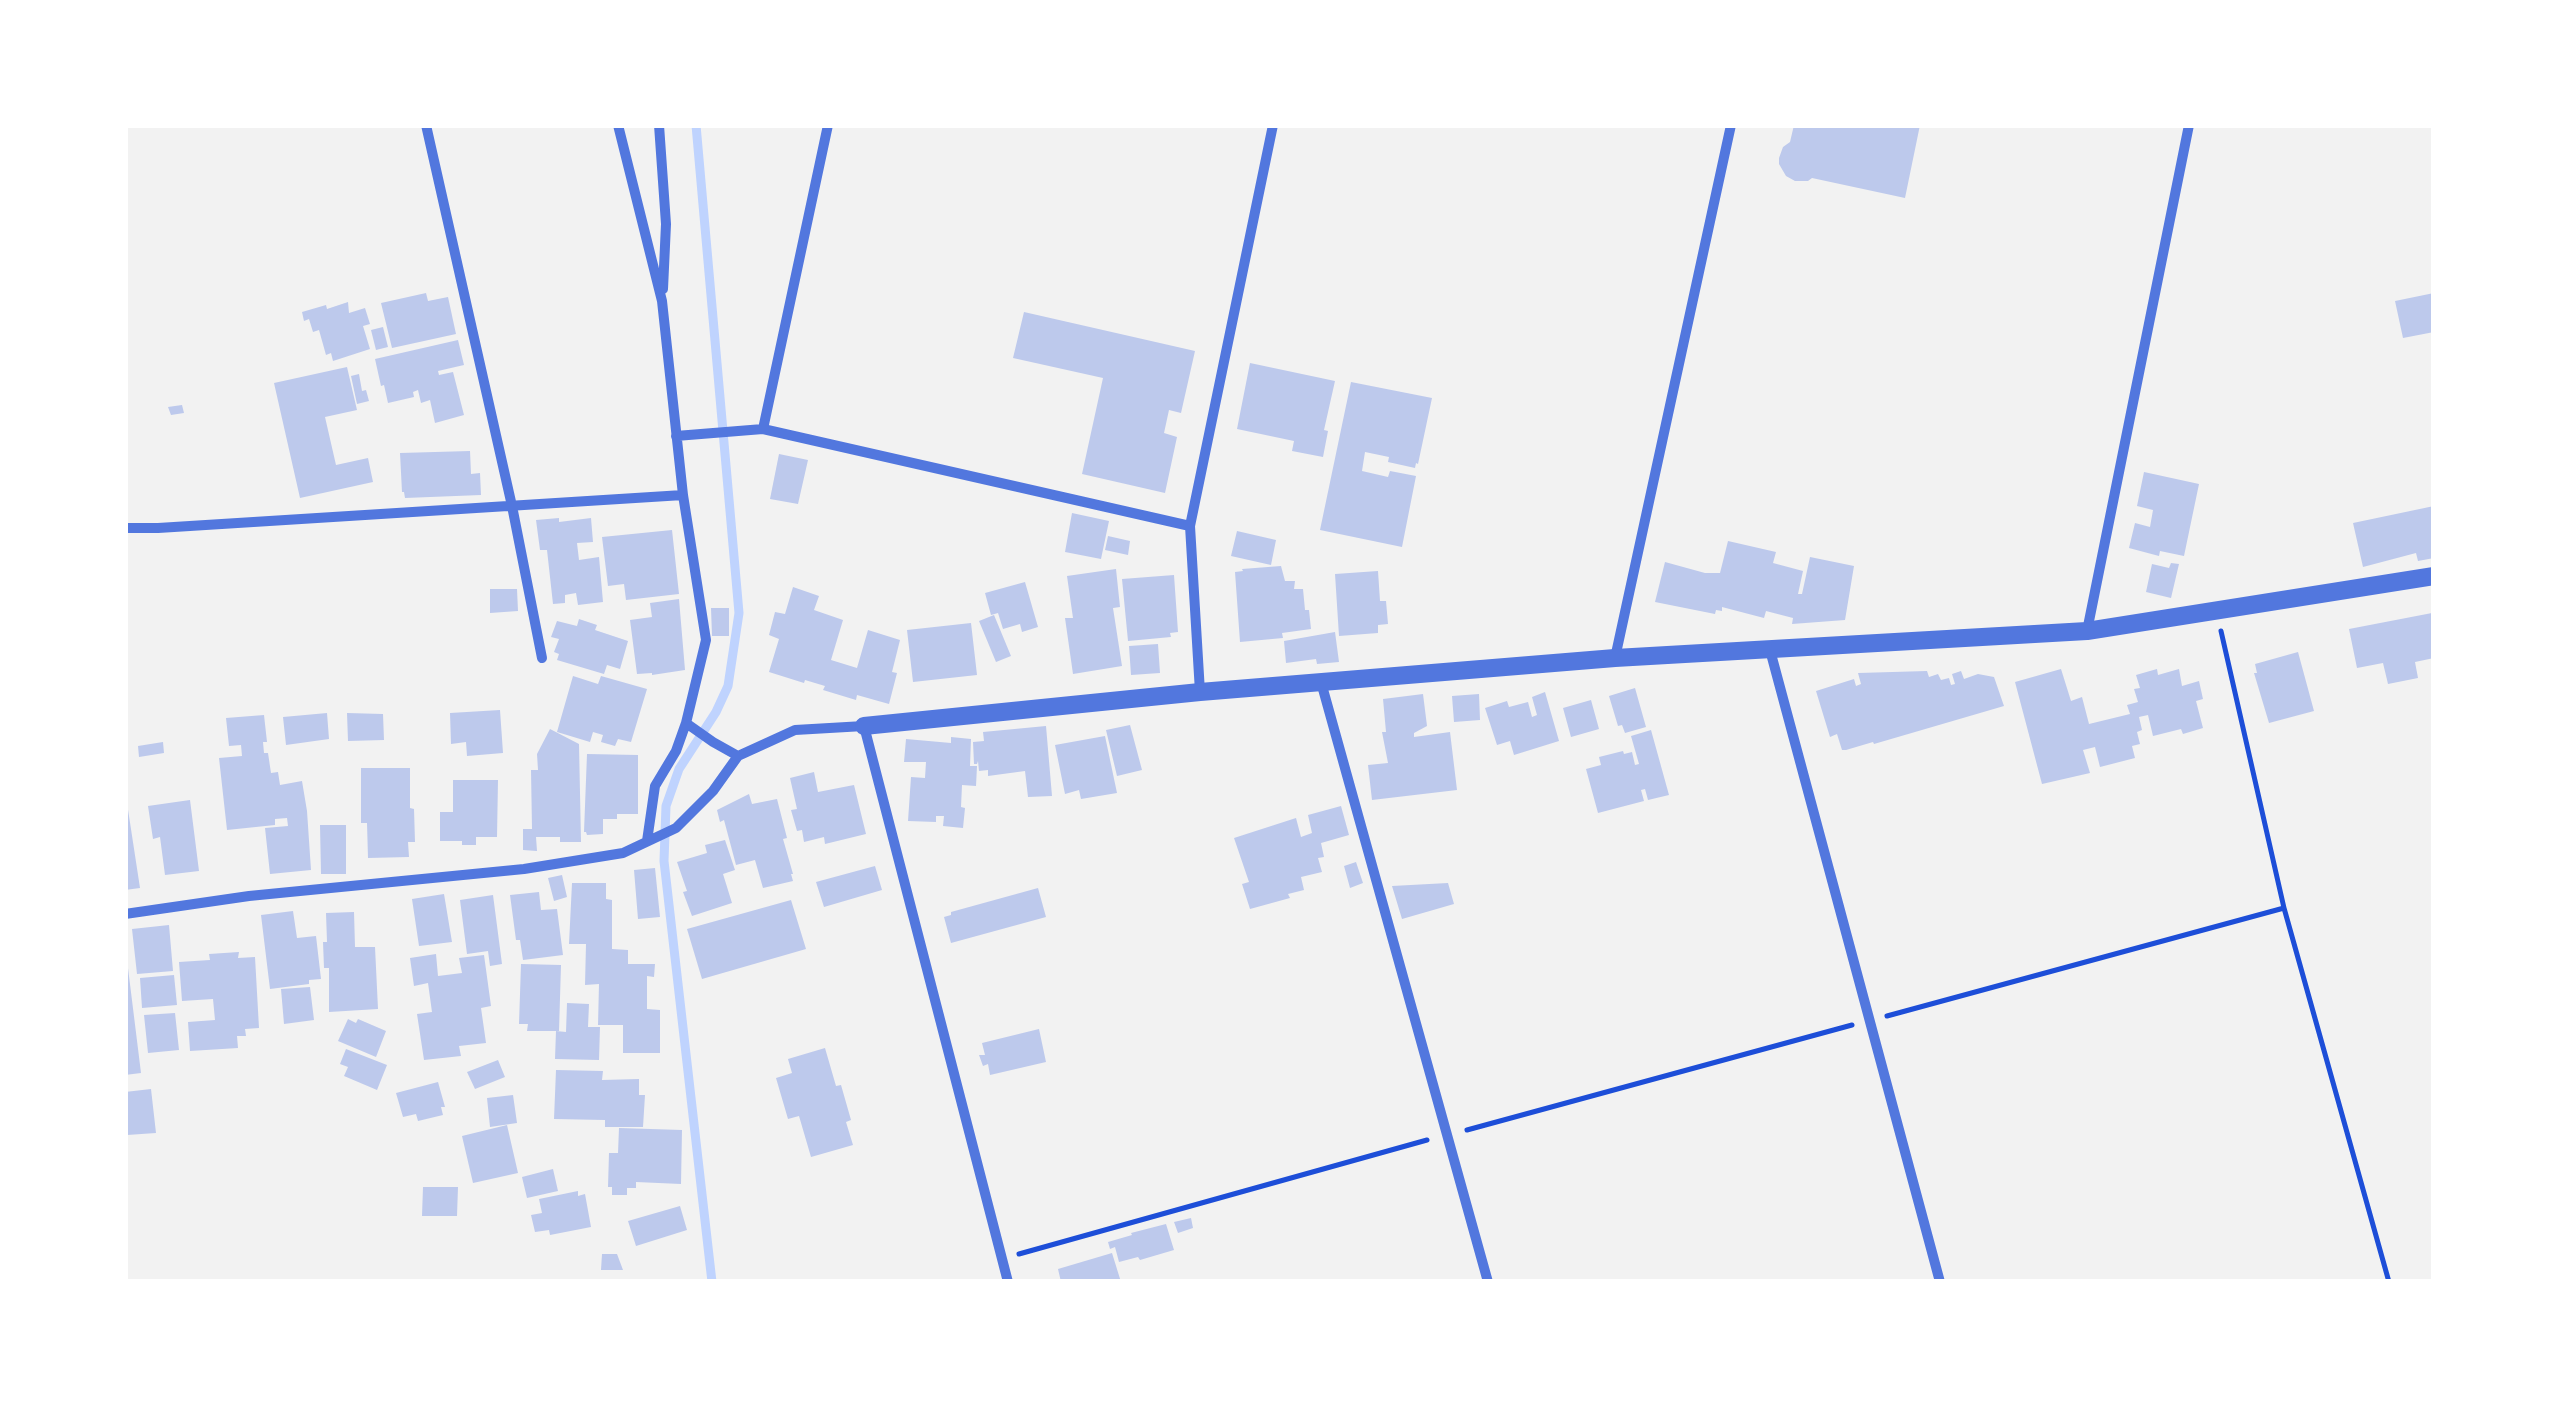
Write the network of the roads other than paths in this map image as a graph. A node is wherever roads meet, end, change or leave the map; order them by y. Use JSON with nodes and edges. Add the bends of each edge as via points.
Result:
{"nodes":[{"id":1,"x":426,"y":125,"type":"edge"},
{"id":2,"x":618,"y":125,"type":"edge"},
{"id":3,"x":659,"y":125,"type":"edge"},
{"id":4,"x":828,"y":125,"type":"edge"},
{"id":5,"x":1274,"y":125,"type":"edge"},
{"id":6,"x":1731,"y":125,"type":"edge"},
{"id":7,"x":2189,"y":125,"type":"edge"},
{"id":8,"x":662,"y":301,"type":"junction"},
{"id":9,"x":764,"y":429,"type":"junction"},
{"id":10,"x":676,"y":436,"type":"junction"},
{"id":11,"x":683,"y":495,"type":"junction"},
{"id":12,"x":512,"y":506,"type":"junction"},
{"id":13,"x":1190,"y":526,"type":"junction"},
{"id":14,"x":125,"y":528,"type":"edge"},
{"id":15,"x":2434,"y":576,"type":"edge"},
{"id":16,"x":2087,"y":631,"type":"junction"},
{"id":17,"x":1770,"y":650,"type":"junction"},
{"id":18,"x":542,"y":658,"type":"dead end"},
{"id":19,"x":1615,"y":658,"type":"junction"},
{"id":20,"x":1321,"y":682,"type":"junction"},
{"id":21,"x":1200,"y":692,"type":"junction"},
{"id":22,"x":690,"y":726,"type":"junction"},
{"id":23,"x":864,"y":726,"type":"junction"},
{"id":24,"x":738,"y":756,"type":"junction"},
{"id":25,"x":652,"y":839,"type":"junction"},
{"id":26,"x":125,"y":914,"type":"edge"},
{"id":27,"x":1008,"y":1282,"type":"edge"},
{"id":28,"x":1488,"y":1282,"type":"edge"},
{"id":29,"x":1940,"y":1282,"type":"edge"}],
"edges":[{"from":1,"to":12,"type":"street"},
{"from":2,"to":8,"type":"street"},
{"from":3,"to":8,"type":"street","via":[[666,224]]},
{"from":4,"to":9,"type":"street"},
{"from":5,"to":13,"type":"street"},
{"from":6,"to":19,"type":"street"},
{"from":7,"to":16,"type":"street"},
{"from":8,"to":10,"type":"street"},
{"from":9,"to":10,"type":"street"},
{"from":9,"to":13,"type":"street"},
{"from":10,"to":11,"type":"street"},
{"from":11,"to":12,"type":"street"},
{"from":11,"to":22,"type":"street","via":[[706,640]]},
{"from":12,"to":14,"type":"street"},
{"from":12,"to":18,"type":"street"},
{"from":13,"to":21,"type":"street"},
{"from":15,"to":16,"type":"street"},
{"from":16,"to":17,"type":"street"},
{"from":17,"to":19,"type":"street"},
{"from":17,"to":29,"type":"street"},
{"from":19,"to":20,"type":"street"},
{"from":20,"to":21,"type":"street"},
{"from":20,"to":28,"type":"street"},
{"from":21,"to":23,"type":"street"},
{"from":22,"to":24,"type":"street"},
{"from":22,"to":25,"type":"street","via":[[655,786]]},
{"from":23,"to":24,"type":"street","via":[[795,730]]},
{"from":23,"to":27,"type":"street"},
{"from":24,"to":25,"type":"street","via":[[676,828]]},
{"from":25,"to":26,"type":"street","via":[[623,852],[524,868]]}]}
